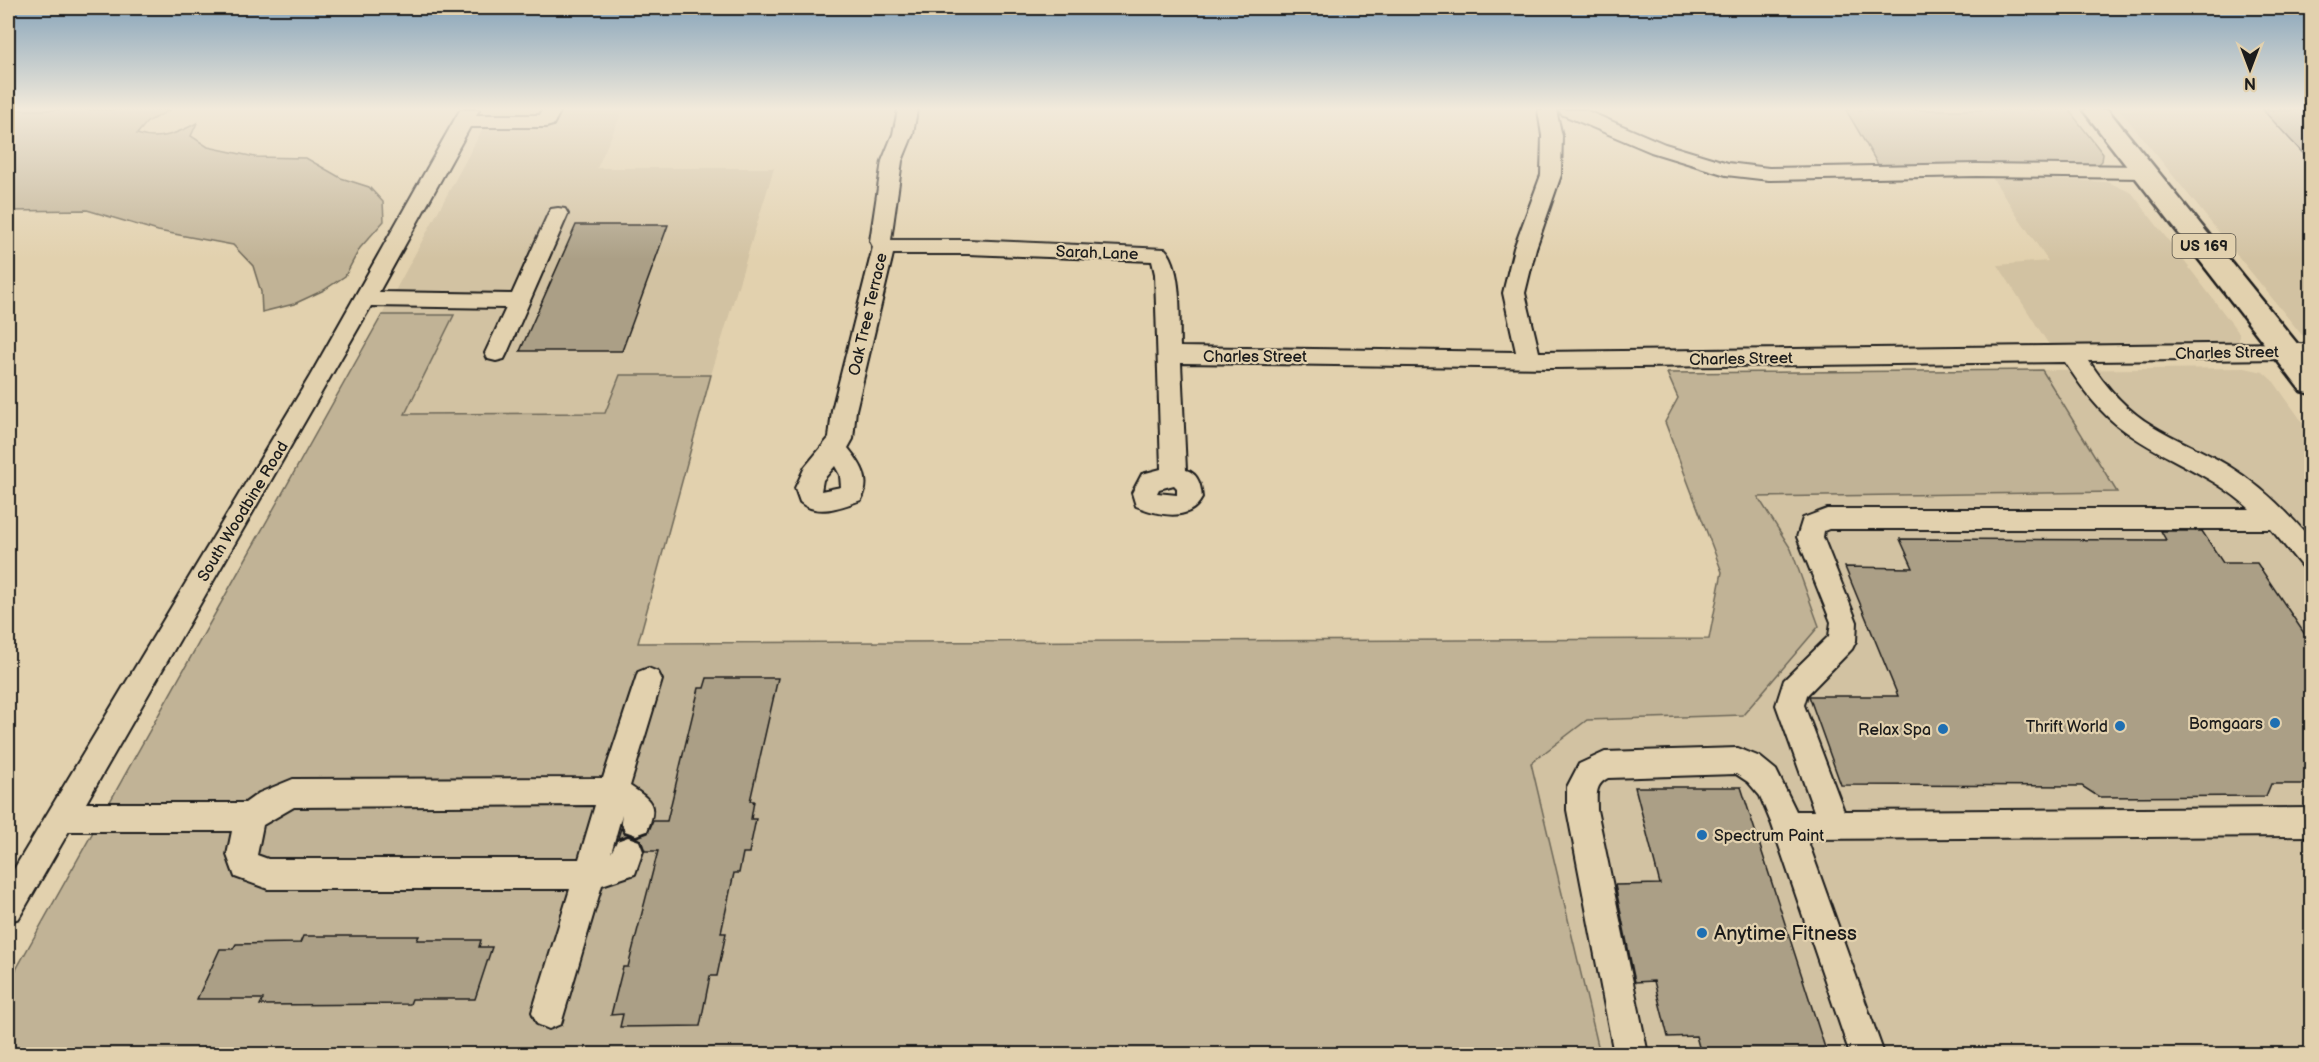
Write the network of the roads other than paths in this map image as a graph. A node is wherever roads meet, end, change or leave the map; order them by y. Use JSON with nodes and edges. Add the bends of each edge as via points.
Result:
{"nodes":[{"id":1,"x":442,"y":160,"type":"edge"},
{"id":2,"x":893,"y":160,"type":"edge"},
{"id":3,"x":1551,"y":160,"type":"edge"},
{"id":4,"x":1695,"y":160,"type":"edge"},
{"id":5,"x":2135,"y":160,"type":"edge"},
{"id":6,"x":2145,"y":172,"type":"junction"},
{"id":7,"x":558,"y":214,"type":"dead end"},
{"id":8,"x":884,"y":247,"type":"junction"},
{"id":9,"x":364,"y":299,"type":"junction"},
{"id":10,"x":520,"y":301,"type":"junction"},
{"id":11,"x":2300,"y":352,"type":"edge"},
{"id":12,"x":496,"y":353,"type":"dead end"},
{"id":13,"x":2072,"y":354,"type":"junction"},
{"id":14,"x":1170,"y":355,"type":"junction"},
{"id":15,"x":1529,"y":359,"type":"junction"},
{"id":16,"x":2312,"y":383,"type":"edge"},
{"id":17,"x":835,"y":448,"type":"dead end"},
{"id":18,"x":1174,"y":476,"type":"dead end"},
{"id":19,"x":2278,"y":519,"type":"junction"},
{"id":20,"x":2312,"y":561,"type":"edge"},
{"id":21,"x":648,"y":680,"type":"dead end"},
{"id":22,"x":614,"y":791,"type":"junction"},
{"id":23,"x":61,"y":817,"type":"junction"},
{"id":24,"x":250,"y":817,"type":"junction"},
{"id":25,"x":636,"y":821,"type":"dead end"},
{"id":26,"x":2312,"y":822,"type":"edge"},
{"id":27,"x":1786,"y":825,"type":"junction"},
{"id":28,"x":1834,"y":825,"type":"junction"},
{"id":29,"x":628,"y":851,"type":"dead end"},
{"id":30,"x":589,"y":874,"type":"junction"},
{"id":31,"x":8,"y":907,"type":"edge"},
{"id":32,"x":549,"y":1012,"type":"dead end"},
{"id":33,"x":1631,"y":1054,"type":"edge"},
{"id":34,"x":1867,"y":1054,"type":"edge"}],
"edges":[{"from":1,"to":9,"type":"street","name":"South Woodbine Road"},
{"from":2,"to":8,"type":"street","name":"Oak Tree Terrace","via":[[880,241]]},
{"from":3,"to":15,"type":"street","via":[[1551,175],[1514,293]]},
{"from":4,"to":6,"type":"street","via":[[1726,169],[1769,174]]},
{"from":5,"to":6,"type":"main road","number":"US 169"},
{"from":6,"to":11,"type":"main road","number":"US 169"},
{"from":7,"to":10,"type":"street"},
{"from":8,"to":14,"type":"street","name":"Sarah Lane","via":[[1158,254],[1166,274]]},
{"from":8,"to":17,"type":"street","name":"Oak Tree Terrace","via":[[844,410],[841,439]]},
{"from":9,"to":10,"type":"street"},
{"from":9,"to":23,"type":"street","name":"South Woodbine Road"},
{"from":10,"to":12,"type":"street"},
{"from":11,"to":13,"type":"street","name":"Charles Street"},
{"from":11,"to":16,"type":"main road","number":"US 169"},
{"from":13,"to":15,"type":"street","name":"Charles Street"},
{"from":13,"to":19,"type":"street","via":[[2096,389],[2125,420],[2216,471],[2262,502]]},
{"from":14,"to":15,"type":"street","name":"Charles Street"},
{"from":14,"to":18,"type":"street","name":"Sarah Lane"},
{"from":19,"to":20,"type":"street"},
{"from":19,"to":28,"type":"street","via":[[1827,519],[1812,525],[1810,537],[1844,622],[1842,640],[1794,689],[1790,705]]},
{"from":21,"to":22,"type":"street"},
{"from":22,"to":24,"type":"street","via":[[293,793]]},
{"from":22,"to":25,"type":"street","via":[[639,809]]},
{"from":22,"to":30,"type":"street"},
{"from":23,"to":24,"type":"street"},
{"from":23,"to":31,"type":"street","name":"South Woodbine Road"},
{"from":24,"to":30,"type":"street","via":[[242,855],[246,867],[268,874]]},
{"from":26,"to":28,"type":"street"},
{"from":27,"to":28,"type":"street"},
{"from":27,"to":33,"type":"street","via":[[1769,782],[1755,768],[1738,761],[1605,765],[1588,773],[1582,787],[1582,810]]},
{"from":27,"to":34,"type":"street"},
{"from":29,"to":30,"type":"street","via":[[624,864]]},
{"from":30,"to":32,"type":"street"}]}
